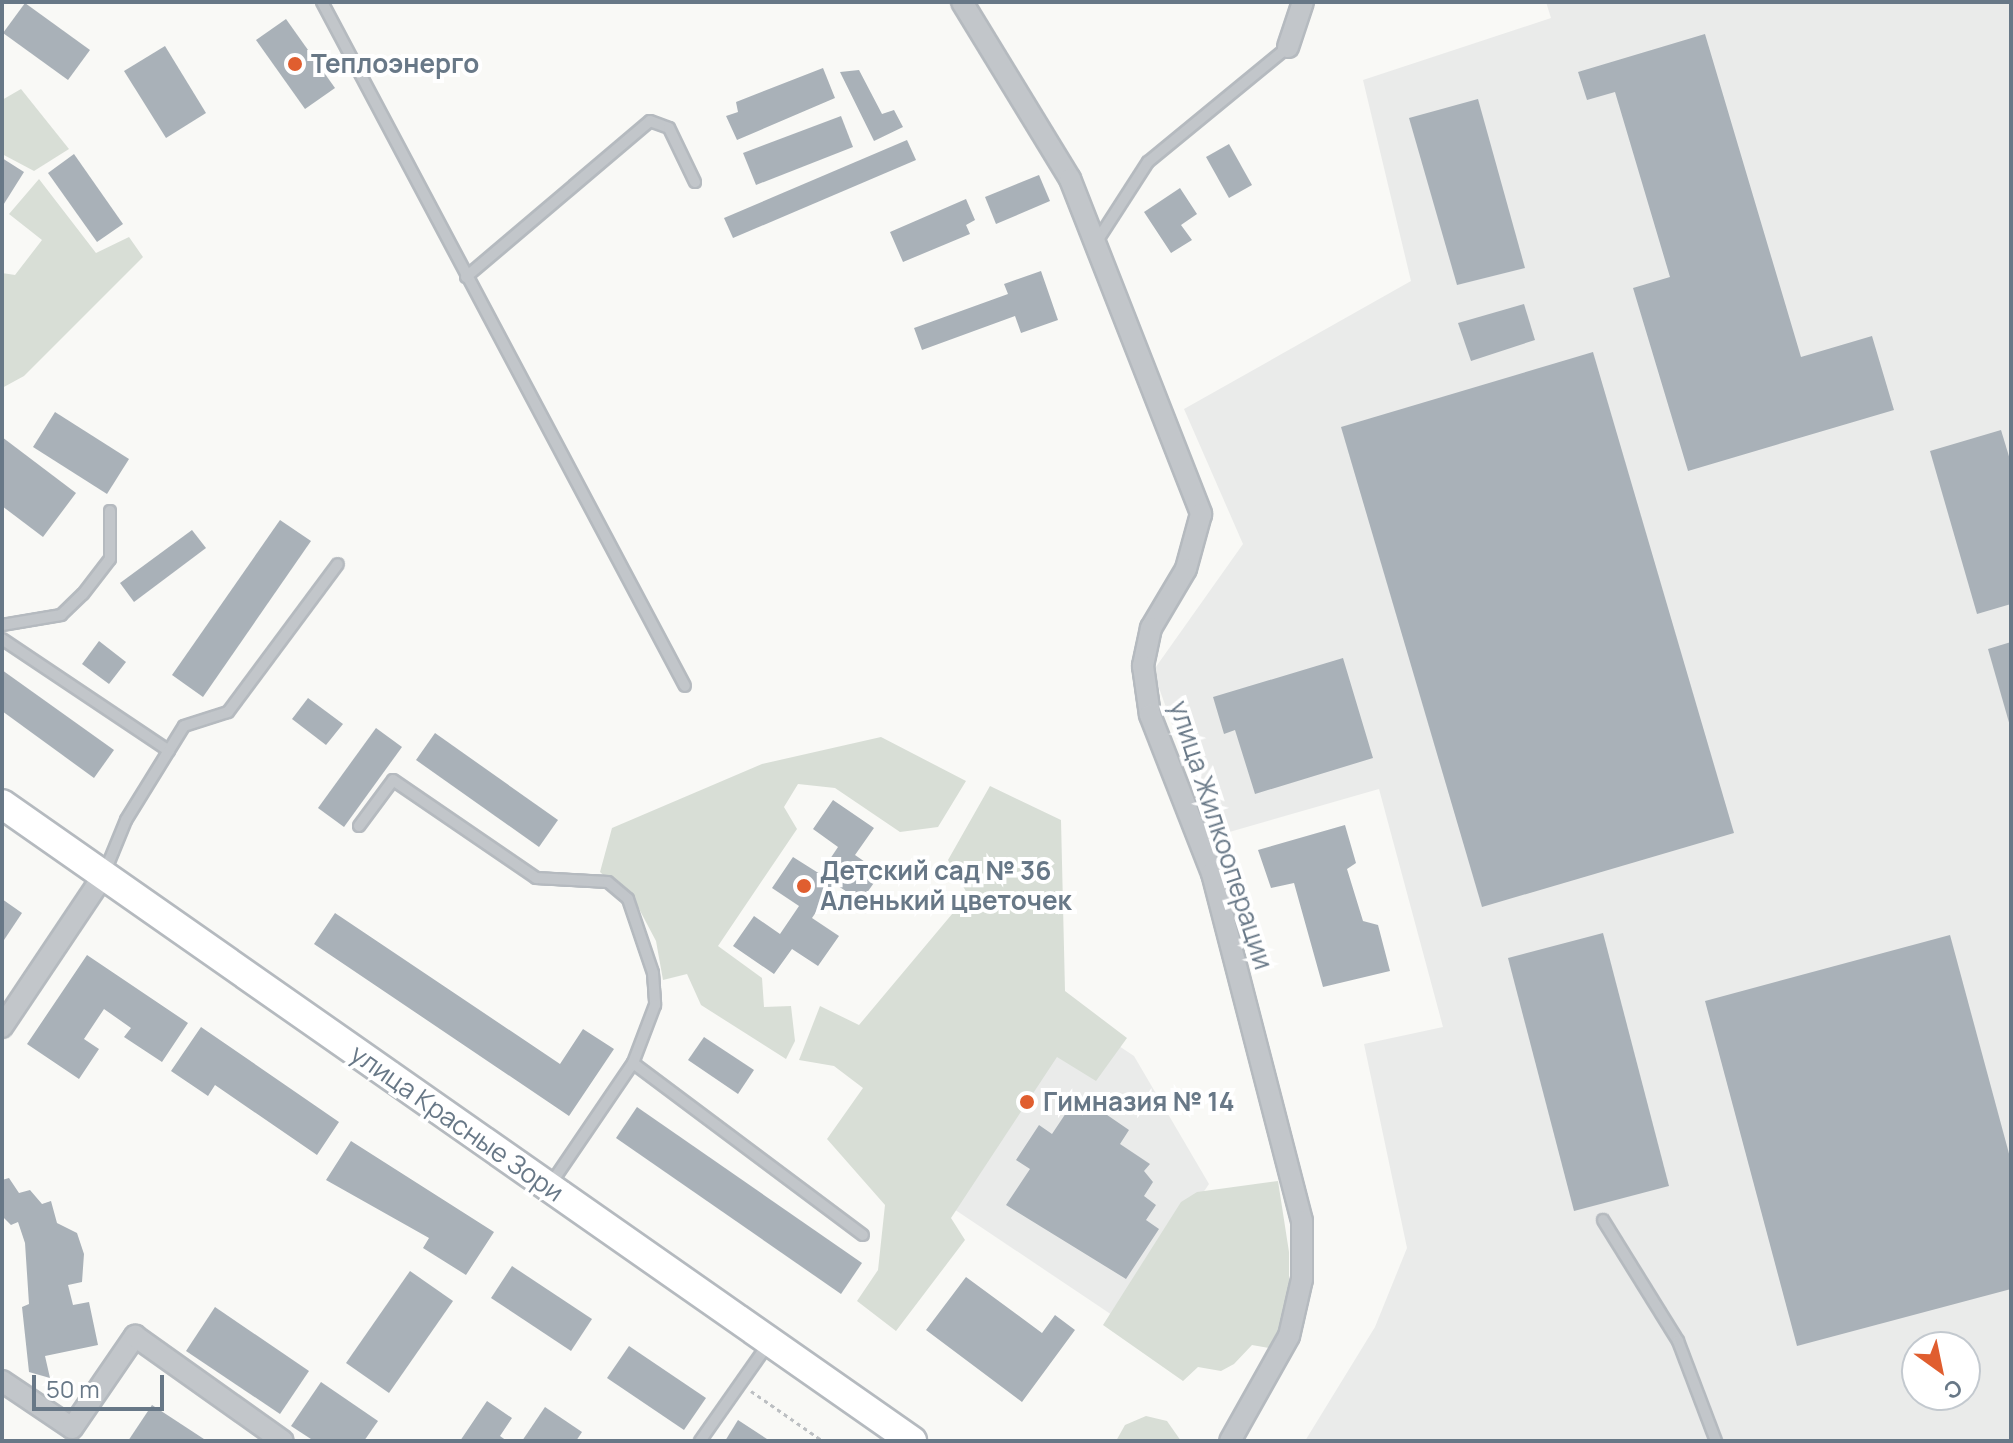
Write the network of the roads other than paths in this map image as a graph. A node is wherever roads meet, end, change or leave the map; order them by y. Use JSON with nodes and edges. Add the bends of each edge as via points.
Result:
{"nodes":[{"id":1,"x":322,"y":2,"type":"edge"},
{"id":2,"x":962,"y":2,"type":"edge"},
{"id":3,"x":1303,"y":2,"type":"edge"},
{"id":4,"x":1288,"y":47,"type":"joint"},
{"id":5,"x":695,"y":182,"type":"dead end"},
{"id":6,"x":1097,"y":241,"type":"junction"},
{"id":7,"x":466,"y":277,"type":"junction"},
{"id":8,"x":110,"y":511,"type":"dead end"},
{"id":9,"x":338,"y":564,"type":"dead end"},
{"id":10,"x":2,"y":625,"type":"edge"},
{"id":11,"x":2,"y":639,"type":"edge"},
{"id":12,"x":685,"y":686,"type":"dead end"},
{"id":13,"x":169,"y":751,"type":"junction"},
{"id":14,"x":2,"y":804,"type":"edge"},
{"id":15,"x":359,"y":826,"type":"dead end"},
{"id":16,"x":103,"y":876,"type":"junction"},
{"id":17,"x":2,"y":1027,"type":"edge"},
{"id":18,"x":633,"y":1063,"type":"junction"},
{"id":19,"x":548,"y":1186,"type":"junction"},
{"id":20,"x":1603,"y":1220,"type":"dead end"},
{"id":21,"x":863,"y":1235,"type":"dead end"},
{"id":22,"x":770,"y":1341,"type":"junction"},
{"id":23,"x":2,"y":1381,"type":"edge"},
{"id":24,"x":283,"y":1441,"type":"edge"},
{"id":25,"x":700,"y":1441,"type":"edge"},
{"id":26,"x":912,"y":1441,"type":"edge"},
{"id":27,"x":1230,"y":1441,"type":"edge"},
{"id":28,"x":1716,"y":1441,"type":"edge"}],
"edges":[{"from":1,"to":7,"type":"lane","via":[[405,148]]},
{"from":2,"to":6,"type":"street","name":"улица Жилкооперации","via":[[1070,179]]},
{"from":3,"to":4,"type":"street"},
{"from":4,"to":6,"type":"lane","via":[[1148,162]]},
{"from":5,"to":7,"type":"lane","via":[[669,128],[650,121]]},
{"from":6,"to":27,"type":"street","name":"улица Жилкооперации","via":[[1201,514],[1186,569],[1151,628],[1143,666],[1147,691],[1212,873],[1302,1221],[1302,1279],[1289,1336]]},
{"from":7,"to":12,"type":"lane"},
{"from":8,"to":10,"type":"lane","via":[[110,559],[83,594],[61,615]]},
{"from":9,"to":13,"type":"lane","via":[[228,712],[184,726]]},
{"from":11,"to":13,"type":"lane"},
{"from":13,"to":16,"type":"lane","via":[[126,820]]},
{"from":14,"to":16,"type":"main road","name":"улица Красные Зори"},
{"from":15,"to":18,"type":"lane","via":[[393,780],[536,878],[608,882],[628,899],[653,973],[655,1005]]},
{"from":16,"to":17,"type":"street"},
{"from":16,"to":19,"type":"main road","name":"улица Красные Зори"},
{"from":18,"to":19,"type":"lane"},
{"from":18,"to":21,"type":"lane"},
{"from":19,"to":22,"type":"main road","name":"улица Красные Зори"},
{"from":20,"to":28,"type":"lane","via":[[1678,1341]]},
{"from":22,"to":25,"type":"lane"},
{"from":22,"to":26,"type":"main road","name":"улица Красные Зори"},
{"from":23,"to":24,"type":"street","via":[[72,1428],[135,1336]]}]}
